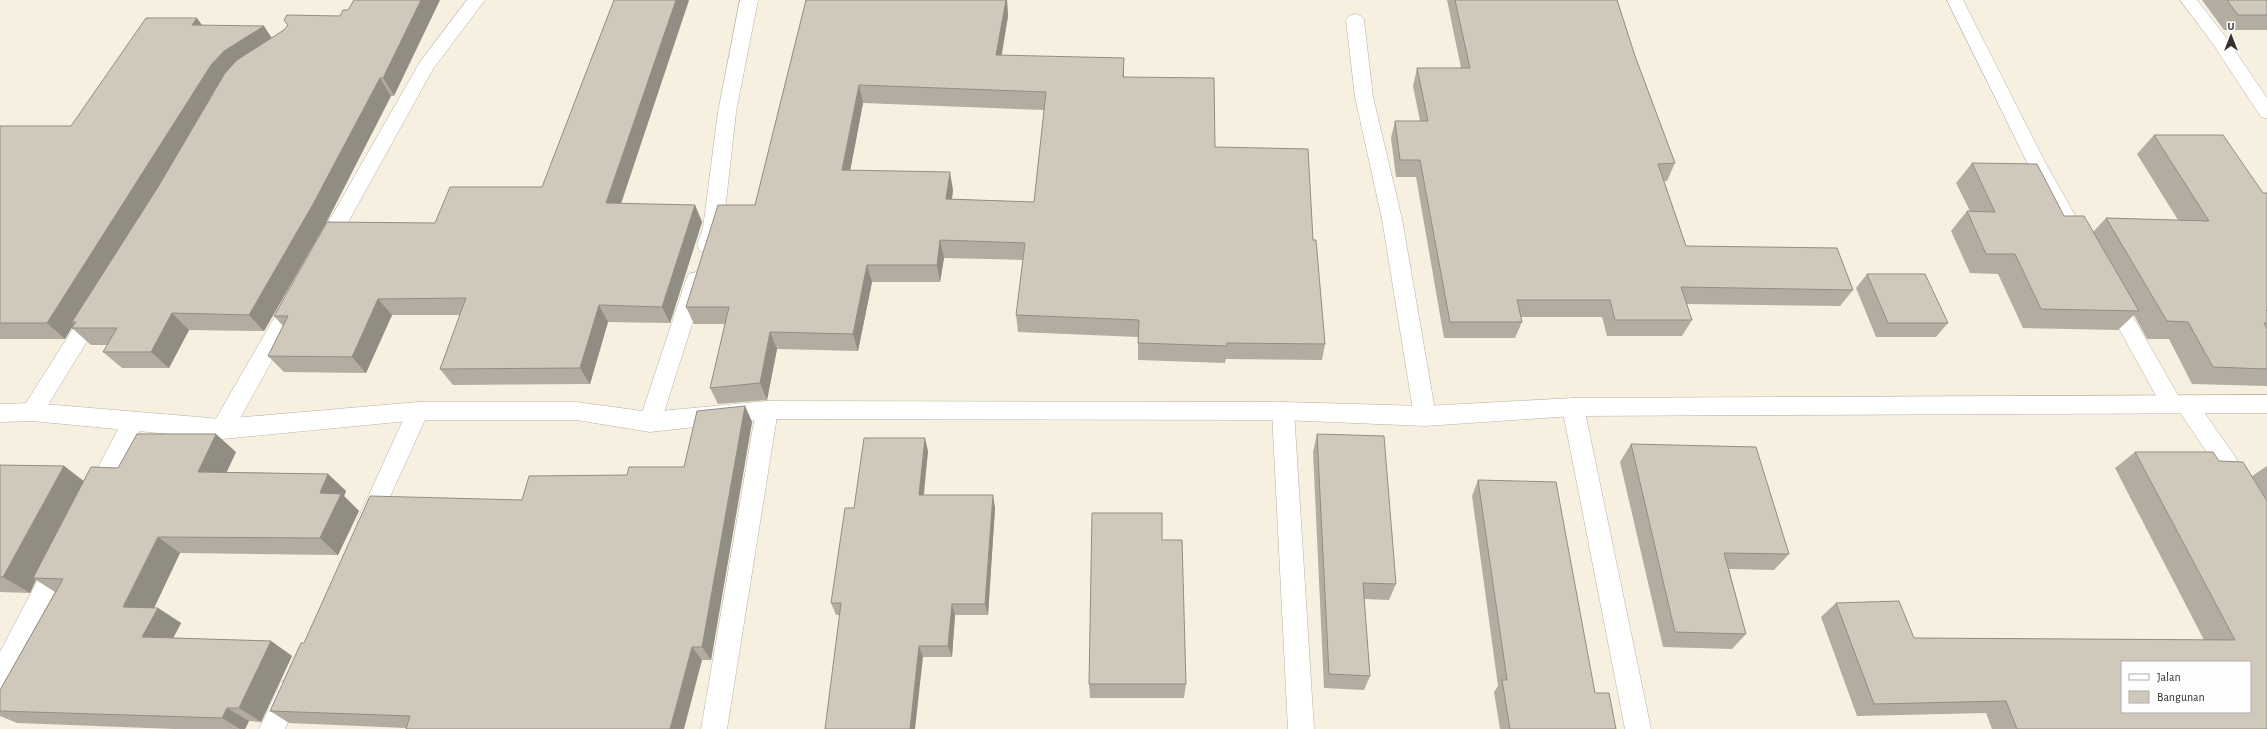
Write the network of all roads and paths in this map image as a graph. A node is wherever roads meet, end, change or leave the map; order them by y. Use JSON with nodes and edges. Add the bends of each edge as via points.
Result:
{"nodes":[{"id":1,"x":476,"y":0,"type":"edge"},
{"id":2,"x":749,"y":0,"type":"edge"},
{"id":3,"x":1955,"y":0,"type":"edge"},
{"id":4,"x":2188,"y":0,"type":"edge"},
{"id":5,"x":1355,"y":20,"type":"dead end"},
{"id":6,"x":2267,"y":112,"type":"edge"},
{"id":7,"x":2090,"y":259,"type":"edge"},
{"id":8,"x":2102,"y":280,"type":"edge"},
{"id":9,"x":103,"y":299,"type":"edge"},
{"id":10,"x":2179,"y":404,"type":"junction"},
{"id":11,"x":2267,"y":404,"type":"edge"},
{"id":12,"x":1573,"y":407,"type":"junction"},
{"id":13,"x":767,"y":410,"type":"junction"},
{"id":14,"x":418,"y":411,"type":"junction"},
{"id":15,"x":1283,"y":411,"type":"junction"},
{"id":16,"x":32,"y":412,"type":"junction"},
{"id":17,"x":0,"y":413,"type":"edge"},
{"id":18,"x":1425,"y":416,"type":"junction"},
{"id":19,"x":650,"y":422,"type":"junction"},
{"id":20,"x":132,"y":423,"type":"junction"},
{"id":21,"x":222,"y":429,"type":"junction"},
{"id":22,"x":85,"y":515,"type":"edge"},
{"id":23,"x":2267,"y":532,"type":"edge"},
{"id":24,"x":358,"y":541,"type":"edge"},
{"id":25,"x":70,"y":543,"type":"edge"},
{"id":26,"x":299,"y":671,"type":"edge"},
{"id":27,"x":0,"y":678,"type":"edge"},
{"id":28,"x":272,"y":729,"type":"edge"},
{"id":29,"x":714,"y":729,"type":"edge"},
{"id":30,"x":1301,"y":729,"type":"edge"},
{"id":31,"x":1638,"y":729,"type":"edge"}],
"edges":[{"from":1,"to":21,"type":"street","via":[[426,66]]},
{"from":2,"to":19,"type":"street","via":[[728,104],[713,228]]},
{"from":3,"to":7,"type":"lane","via":[[2036,162]]},
{"from":4,"to":6,"type":"lane","via":[[2219,40]]},
{"from":5,"to":18,"type":"lane","via":[[1364,97],[1392,219]]},
{"from":8,"to":10,"type":"lane"},
{"from":9,"to":16,"type":"lane"},
{"from":10,"to":11,"type":"street"},
{"from":10,"to":12,"type":"street"},
{"from":10,"to":23,"type":"lane","via":[[2226,462]]},
{"from":12,"to":18,"type":"street"},
{"from":12,"to":31,"type":"lane"},
{"from":13,"to":15,"type":"street"},
{"from":13,"to":19,"type":"street"},
{"from":13,"to":29,"type":"street"},
{"from":14,"to":19,"type":"street","via":[[576,410]]},
{"from":14,"to":21,"type":"street"},
{"from":14,"to":24,"type":"lane"},
{"from":15,"to":18,"type":"street"},
{"from":15,"to":30,"type":"lane"},
{"from":16,"to":17,"type":"street"},
{"from":16,"to":20,"type":"street"},
{"from":20,"to":21,"type":"street"},
{"from":20,"to":22,"type":"street"},
{"from":25,"to":27,"type":"street"},
{"from":26,"to":28,"type":"lane"}]}
